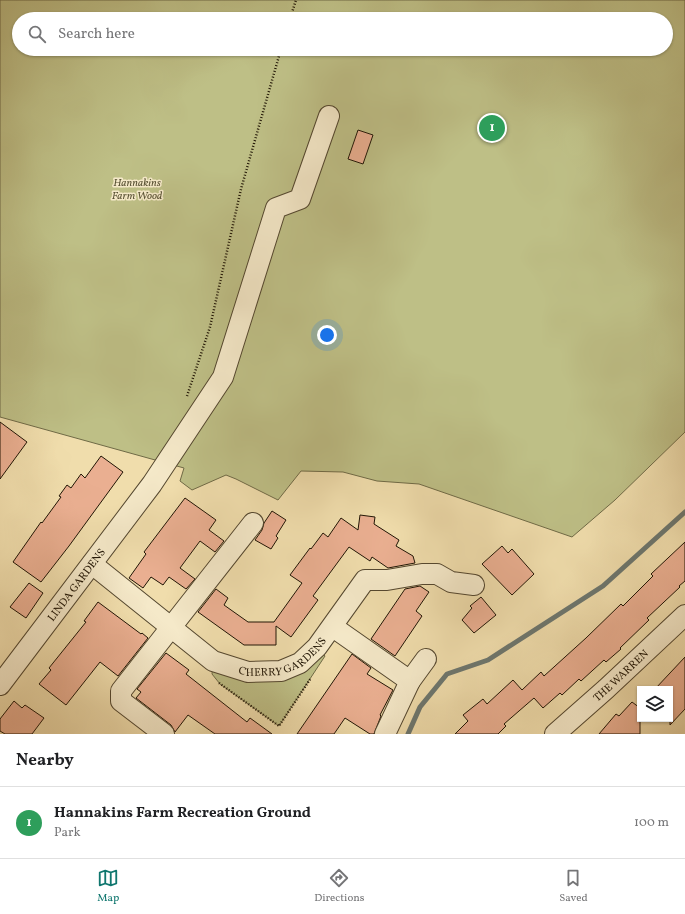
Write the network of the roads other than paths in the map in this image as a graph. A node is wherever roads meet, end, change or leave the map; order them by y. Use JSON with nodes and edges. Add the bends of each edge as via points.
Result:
{"nodes":[{"id":1,"x":329,"y":116,"type":"dead end"},
{"id":2,"x":253,"y":523,"type":"dead end"},
{"id":3,"x":92,"y":564,"type":"junction"},
{"id":4,"x":474,"y":585,"type":"dead end"},
{"id":5,"x":685,"y":615,"type":"edge"},
{"id":6,"x":171,"y":627,"type":"junction"},
{"id":7,"x":333,"y":627,"type":"junction"},
{"id":8,"x":426,"y":659,"type":"dead end"},
{"id":9,"x":410,"y":681,"type":"junction"},
{"id":10,"x":0,"y":686,"type":"edge"},
{"id":11,"x":164,"y":734,"type":"edge"},
{"id":12,"x":386,"y":734,"type":"edge"},
{"id":13,"x":555,"y":734,"type":"edge"}],
"edges":[{"from":1,"to":3,"type":"street","name":"LINDA GARDENS","via":[[300,199],[276,208],[223,377],[152,484]]},
{"from":2,"to":6,"type":"street"},
{"from":3,"to":6,"type":"street","name":"CHERRY GARDENS"},
{"from":3,"to":10,"type":"street","name":"LINDA GARDENS"},
{"from":4,"to":7,"type":"street","name":"CHERRY GARDENS","via":[[451,582],[437,574],[365,580]]},
{"from":5,"to":13,"type":"street","name":"THE WARREN"},
{"from":6,"to":7,"type":"street","name":"CHERRY GARDENS","via":[[213,661],[248,672],[281,671],[300,663]]},
{"from":6,"to":11,"type":"street","via":[[121,691],[121,701]]},
{"from":7,"to":9,"type":"street"},
{"from":8,"to":9,"type":"street"},
{"from":9,"to":12,"type":"street"}]}
